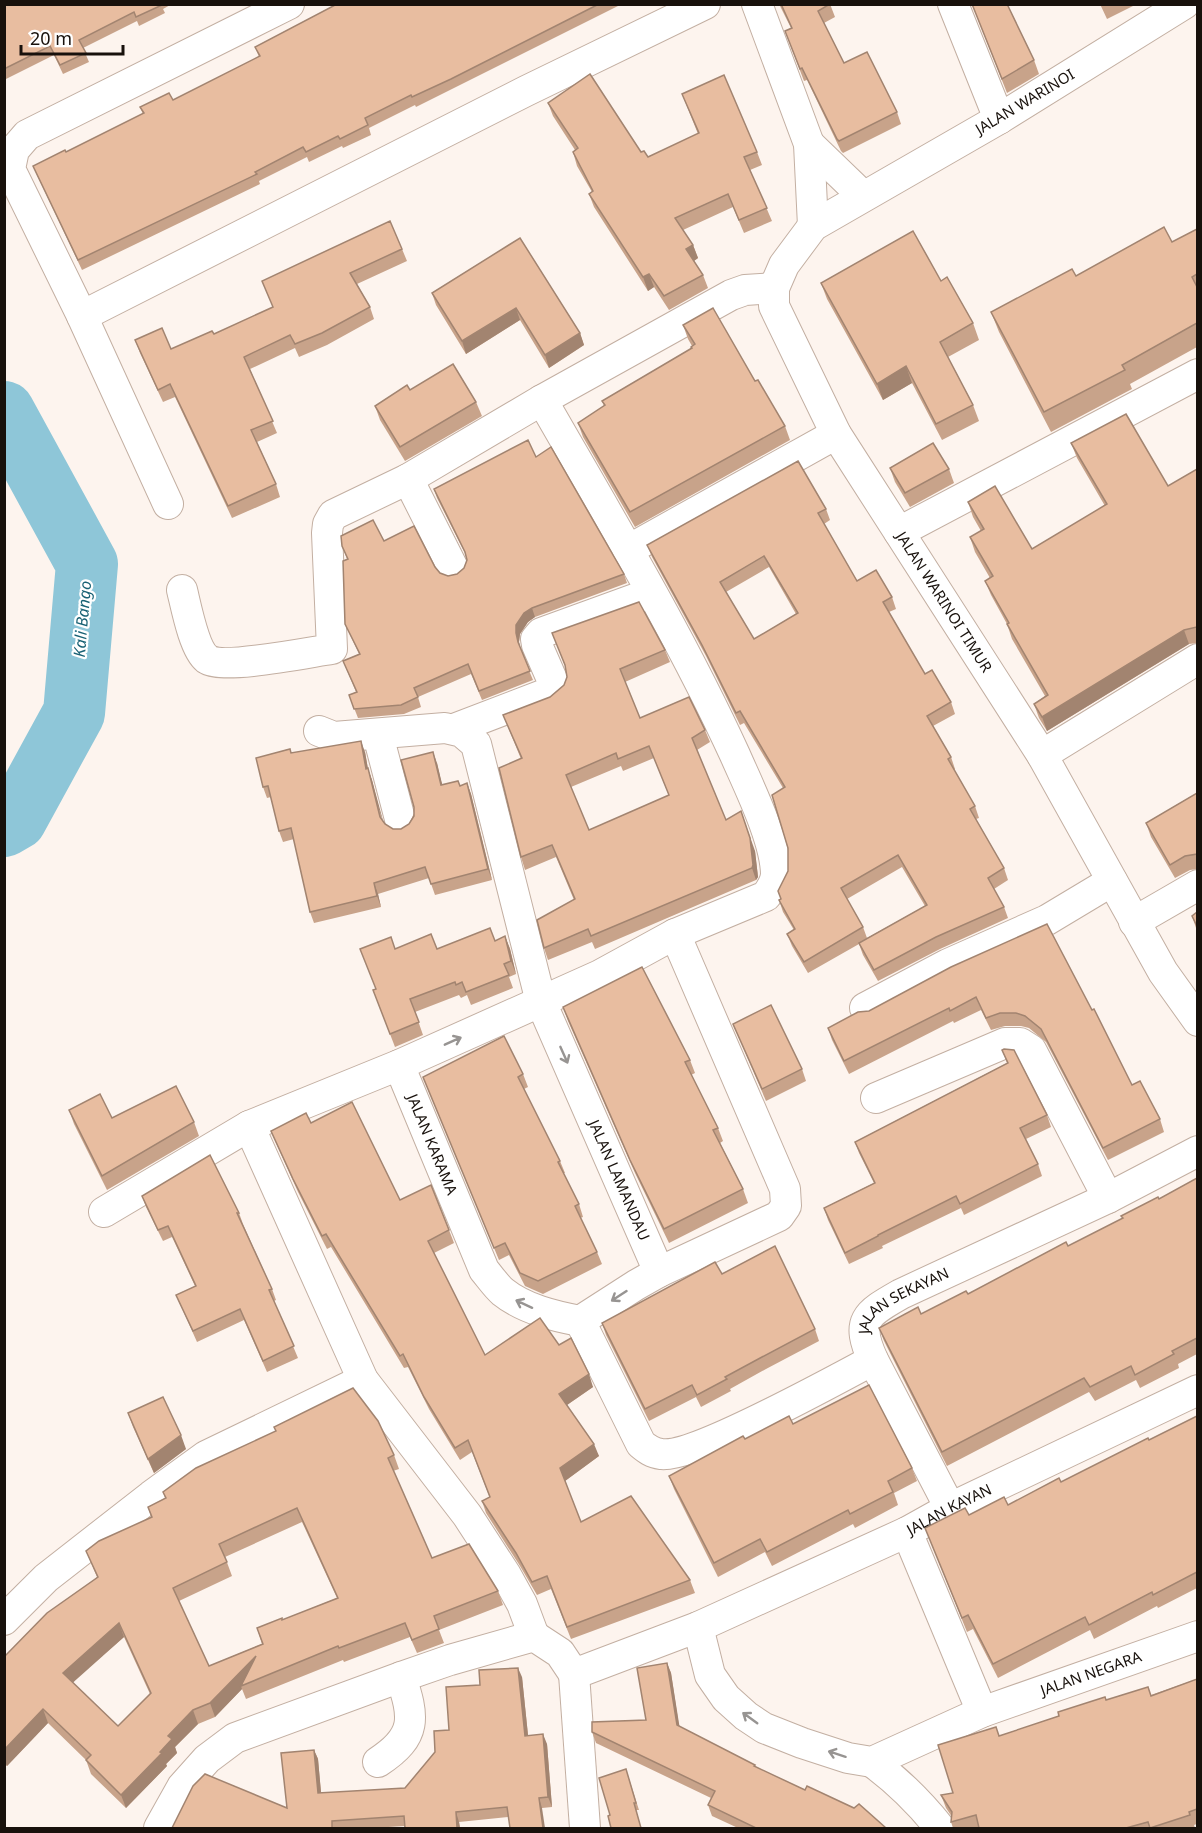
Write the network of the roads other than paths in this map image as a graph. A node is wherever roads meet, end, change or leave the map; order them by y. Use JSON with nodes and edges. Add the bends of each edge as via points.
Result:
{"nodes":[{"id":1,"x":289,"y":4,"type":"edge"},
{"id":2,"x":705,"y":4,"type":"edge"},
{"id":3,"x":757,"y":4,"type":"edge"},
{"id":4,"x":953,"y":4,"type":"edge"},
{"id":5,"x":1184,"y":4,"type":"edge"},
{"id":6,"x":999,"y":118,"type":"junction"},
{"id":7,"x":809,"y":144,"type":"junction"},
{"id":8,"x":863,"y":196,"type":"junction"},
{"id":9,"x":813,"y":226,"type":"junction"},
{"id":10,"x":774,"y":288,"type":"junction"},
{"id":11,"x":82,"y":316,"type":"junction"},
{"id":12,"x":1197,"y":374,"type":"edge"},
{"id":13,"x":542,"y":400,"type":"junction"},
{"id":14,"x":836,"y":434,"type":"junction"},
{"id":15,"x":408,"y":479,"type":"junction"},
{"id":16,"x":168,"y":504,"type":"dead end"},
{"id":17,"x":899,"y":532,"type":"junction"},
{"id":18,"x":628,"y":550,"type":"junction"},
{"id":19,"x":453,"y":568,"type":"dead end"},
{"id":20,"x":182,"y":590,"type":"dead end"},
{"id":21,"x":651,"y":593,"type":"junction"},
{"id":22,"x":1197,"y":659,"type":"edge"},
{"id":23,"x":454,"y":729,"type":"junction"},
{"id":24,"x":319,"y":731,"type":"dead end"},
{"id":25,"x":378,"y":735,"type":"junction"},
{"id":26,"x":1042,"y":755,"type":"junction"},
{"id":27,"x":400,"y":823,"type":"dead end"},
{"id":28,"x":1112,"y":881,"type":"junction"},
{"id":29,"x":1197,"y":885,"type":"edge"},
{"id":30,"x":1134,"y":922,"type":"junction"},
{"id":31,"x":675,"y":934,"type":"junction"},
{"id":32,"x":541,"y":1002,"type":"junction"},
{"id":33,"x":865,"y":1008,"type":"dead end"},
{"id":34,"x":1197,"y":1021,"type":"edge"},
{"id":35,"x":399,"y":1065,"type":"junction"},
{"id":36,"x":876,"y":1098,"type":"dead end"},
{"id":37,"x":249,"y":1126,"type":"junction"},
{"id":38,"x":1197,"y":1151,"type":"edge"},
{"id":39,"x":1108,"y":1198,"type":"junction"},
{"id":40,"x":104,"y":1212,"type":"dead end"},
{"id":41,"x":659,"y":1272,"type":"junction"},
{"id":42,"x":579,"y":1321,"type":"junction"},
{"id":43,"x":873,"y":1360,"type":"junction"},
{"id":44,"x":363,"y":1380,"type":"junction"},
{"id":45,"x":1197,"y":1390,"type":"edge"},
{"id":46,"x":950,"y":1508,"type":"junction"},
{"id":47,"x":907,"y":1532,"type":"junction"},
{"id":48,"x":4,"y":1620,"type":"edge"},
{"id":49,"x":698,"y":1627,"type":"junction"},
{"id":50,"x":534,"y":1636,"type":"junction"},
{"id":51,"x":1197,"y":1636,"type":"edge"},
{"id":52,"x":574,"y":1674,"type":"junction"},
{"id":53,"x":401,"y":1677,"type":"junction"},
{"id":54,"x":982,"y":1712,"type":"junction"},
{"id":55,"x":378,"y":1762,"type":"dead end"},
{"id":56,"x":872,"y":1762,"type":"junction"},
{"id":57,"x":159,"y":1828,"type":"edge"},
{"id":58,"x":585,"y":1828,"type":"edge"},
{"id":59,"x":940,"y":1828,"type":"edge"}],
"edges":[{"from":1,"to":11,"type":"street","via":[[27,135],[14,150],[10,169]]},
{"from":2,"to":11,"type":"street"},
{"from":3,"to":7,"type":"street"},
{"from":4,"to":6,"type":"street"},
{"from":5,"to":6,"type":"street","name":"JALAN WARINOI"},
{"from":6,"to":8,"type":"street","name":"JALAN WARINOI"},
{"from":7,"to":8,"type":"street"},
{"from":7,"to":9,"type":"street"},
{"from":8,"to":9,"type":"street"},
{"from":9,"to":10,"type":"street","via":[[784,266]]},
{"from":10,"to":13,"type":"street","via":[[731,295]]},
{"from":10,"to":14,"type":"street","name":"JALAN WARINOI TIMUR","via":[[774,306],[782,326]]},
{"from":11,"to":16,"type":"street"},
{"from":12,"to":17,"type":"street"},
{"from":13,"to":15,"type":"street"},
{"from":13,"to":18,"type":"street"},
{"from":14,"to":17,"type":"street","name":"JALAN WARINOI TIMUR"},
{"from":14,"to":18,"type":"street"},
{"from":15,"to":19,"type":"street"},
{"from":15,"to":20,"type":"street","via":[[330,519],[327,533],[332,649],[229,664],[208,660],[200,651]]},
{"from":17,"to":26,"type":"street","name":"JALAN WARINOI TIMUR"},
{"from":18,"to":21,"type":"street"},
{"from":21,"to":23,"type":"street","via":[[541,633],[537,645],[554,689]]},
{"from":21,"to":31,"type":"street","via":[[712,705],[745,777],[768,835],[776,875],[766,896]]},
{"from":22,"to":26,"type":"street"},
{"from":23,"to":25,"type":"street"},
{"from":23,"to":32,"type":"street","name":"JALAN LAMANDAU","via":[[476,744]]},
{"from":24,"to":25,"type":"street","via":[[334,737]]},
{"from":25,"to":27,"type":"street"},
{"from":26,"to":28,"type":"street","name":"JALAN WARINOI TIMUR"},
{"from":28,"to":30,"type":"street","name":"JALAN WARINOI TIMUR"},
{"from":28,"to":33,"type":"street","via":[[1047,921],[948,964]]},
{"from":29,"to":30,"type":"street"},
{"from":30,"to":34,"type":"street","name":"JALAN WARINOI TIMUR"},
{"from":31,"to":32,"type":"street"},
{"from":31,"to":41,"type":"street","via":[[785,1189],[786,1206],[779,1216]]},
{"from":35,"to":32,"type":"street","one_way":true},
{"from":32,"to":41,"type":"street","name":"JALAN LAMANDAU","one_way":true},
{"from":35,"to":37,"type":"street"},
{"from":42,"to":35,"type":"street","name":"JALAN KARAMA","one_way":true,"via":[[522,1304],[502,1291],[484,1270]]},
{"from":36,"to":39,"type":"street","via":[[1005,1042],[1020,1043],[1031,1050]]},
{"from":37,"to":40,"type":"street"},
{"from":37,"to":44,"type":"street"},
{"from":38,"to":39,"type":"street","name":"JALAN SEKAYAN"},
{"from":39,"to":43,"type":"street","name":"JALAN SEKAYAN","via":[[883,1305],[865,1322],[866,1345]]},
{"from":41,"to":42,"type":"street","one_way":true},
{"from":42,"to":43,"type":"street","name":"JALAN SEKAYAN","via":[[641,1444],[662,1455],[698,1446]]},
{"from":43,"to":46,"type":"street"},
{"from":44,"to":48,"type":"street","via":[[206,1456],[46,1578]]},
{"from":44,"to":50,"type":"street","via":[[467,1515],[506,1575]]},
{"from":45,"to":46,"type":"street","name":"JALAN KAYAN"},
{"from":46,"to":47,"type":"street","name":"JALAN KAYAN"},
{"from":47,"to":49,"type":"street","name":"JALAN KAYAN"},
{"from":47,"to":54,"type":"street"},
{"from":49,"to":52,"type":"street","name":"JALAN KAYAN"},
{"from":56,"to":49,"type":"street","one_way":true,"via":[[802,1743],[746,1716],[726,1698],[710,1675]]},
{"from":50,"to":52,"type":"street","via":[[560,1653]]},
{"from":50,"to":53,"type":"street"},
{"from":51,"to":54,"type":"street","name":"JALAN NEGARA"},
{"from":52,"to":58,"type":"street"},
{"from":53,"to":55,"type":"street","via":[[412,1713],[410,1726],[402,1742]]},
{"from":53,"to":57,"type":"street","via":[[235,1738],[207,1759],[182,1787]]},
{"from":54,"to":56,"type":"street","name":"JALAN NEGARA"},
{"from":56,"to":59,"type":"street","via":[[893,1778]]}]}
